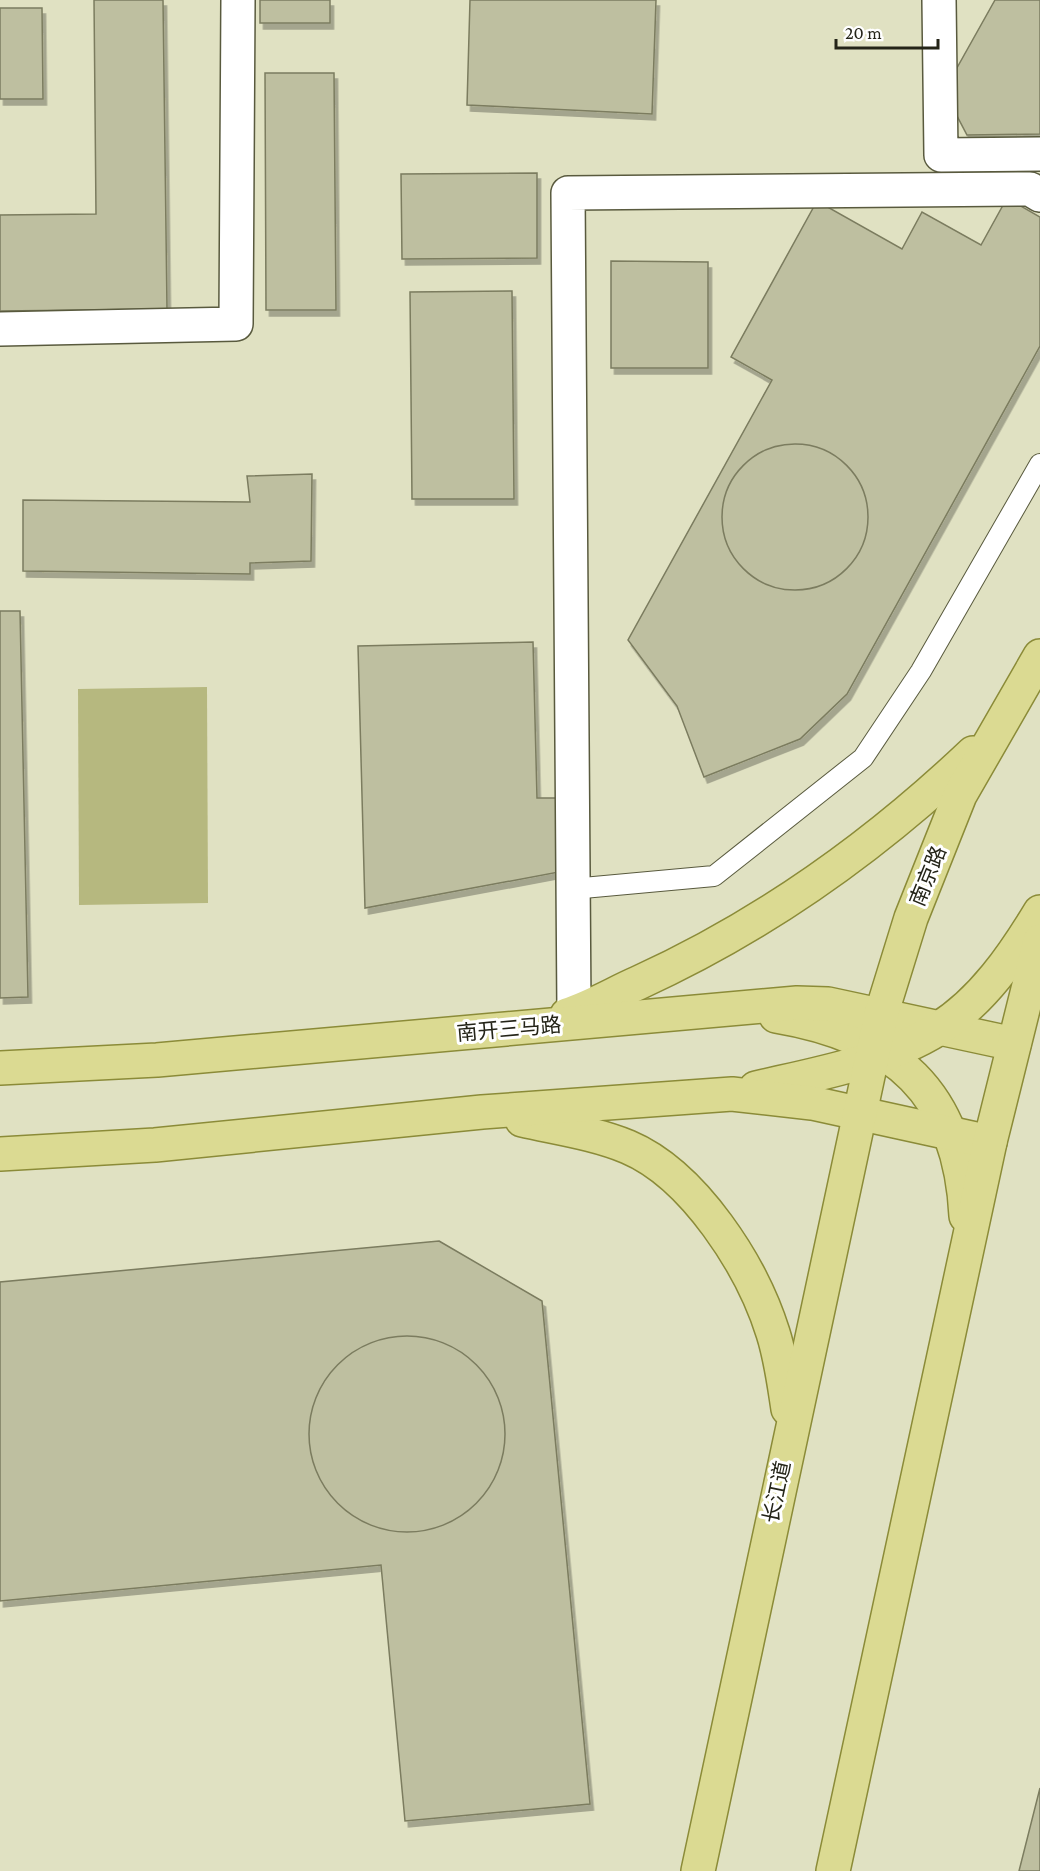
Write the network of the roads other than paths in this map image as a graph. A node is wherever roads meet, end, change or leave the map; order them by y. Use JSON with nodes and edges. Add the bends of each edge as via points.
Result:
{"nodes":[{"id":1,"x":238,"y":0,"type":"edge"},
{"id":2,"x":939,"y":0,"type":"edge"},
{"id":3,"x":1040,"y":154,"type":"edge"},
{"id":4,"x":1040,"y":195,"type":"edge"},
{"id":5,"x":0,"y":329,"type":"edge"},
{"id":6,"x":1040,"y":464,"type":"edge"},
{"id":7,"x":1040,"y":656,"type":"edge"},
{"id":8,"x":998,"y":729,"type":"junction"},
{"id":9,"x":572,"y":889,"type":"junction"},
{"id":10,"x":1040,"y":912,"type":"edge"},
{"id":11,"x":1040,"y":940,"type":"edge"},
{"id":12,"x":714,"y":1010,"type":"junction"},
{"id":13,"x":574,"y":1012,"type":"junction"},
{"id":14,"x":881,"y":1015,"type":"junction"},
{"id":15,"x":528,"y":1027,"type":"junction"},
{"id":16,"x":940,"y":1028,"type":"junction"},
{"id":17,"x":1014,"y":1044,"type":"junction"},
{"id":18,"x":877,"y":1053,"type":"junction"},
{"id":19,"x":0,"y":1068,"type":"edge"},
{"id":20,"x":713,"y":1096,"type":"junction"},
{"id":21,"x":482,"y":1112,"type":"junction"},
{"id":22,"x":859,"y":1113,"type":"junction"},
{"id":23,"x":950,"y":1133,"type":"junction"},
{"id":24,"x":990,"y":1142,"type":"junction"},
{"id":25,"x":0,"y":1154,"type":"edge"},
{"id":26,"x":964,"y":1263,"type":"junction"},
{"id":27,"x":790,"y":1428,"type":"junction"},
{"id":28,"x":698,"y":1871,"type":"edge"},
{"id":29,"x":833,"y":1871,"type":"edge"}],
"edges":[{"from":1,"to":5,"type":"street","via":[[236,324]]},
{"from":2,"to":3,"type":"street","via":[[941,155]]},
{"from":4,"to":9,"type":"street","via":[[1030,189],[568,193]]},
{"from":6,"to":9,"type":"lane","via":[[921,671],[863,758],[714,876]]},
{"from":7,"to":8,"type":"main road","name":"南京路"},
{"from":8,"to":13,"type":"main road","via":[[930,794],[802,889],[692,958]]},
{"from":8,"to":14,"type":"main road","name":"南京路","via":[[960,795],[911,918]]},
{"from":9,"to":13,"type":"street"},
{"from":10,"to":16,"type":"main road","via":[[988,984]]},
{"from":11,"to":17,"type":"main road"},
{"from":12,"to":14,"type":"main road","name":"南开三马路","via":[[797,1003],[828,1004]]},
{"from":12,"to":15,"type":"main road","name":"南开三马路"},
{"from":12,"to":18,"type":"main road","via":[[801,1021],[841,1032]]},
{"from":13,"to":15,"type":"main road"},
{"from":14,"to":16,"type":"main road","name":"南开三马路"},
{"from":14,"to":18,"type":"main road","name":"南京路"},
{"from":15,"to":19,"type":"main road","name":"南开三马路","via":[[157,1060]]},
{"from":16,"to":17,"type":"main road","name":"南开三马路"},
{"from":16,"to":18,"type":"main road","via":[[912,1044]]},
{"from":17,"to":24,"type":"main road"},
{"from":18,"to":20,"type":"main road","via":[[792,1080]]},
{"from":18,"to":22,"type":"main road","name":"南京路"},
{"from":18,"to":23,"type":"main road","via":[[901,1064],[932,1098]]},
{"from":20,"to":21,"type":"main road"},
{"from":20,"to":22,"type":"main road","via":[[781,1098]]},
{"from":21,"to":25,"type":"main road","via":[[155,1145]]},
{"from":21,"to":27,"type":"main road","via":[[585,1134],[628,1148],[663,1166],[687,1189],[736,1255],[772,1331],[782,1366]]},
{"from":22,"to":23,"type":"main road"},
{"from":22,"to":27,"type":"main road","name":"长江道"},
{"from":23,"to":24,"type":"main road"},
{"from":23,"to":26,"type":"main road","via":[[965,1203]]},
{"from":24,"to":26,"type":"main road"},
{"from":26,"to":29,"type":"main road"},
{"from":27,"to":28,"type":"main road","name":"长江道"}]}
